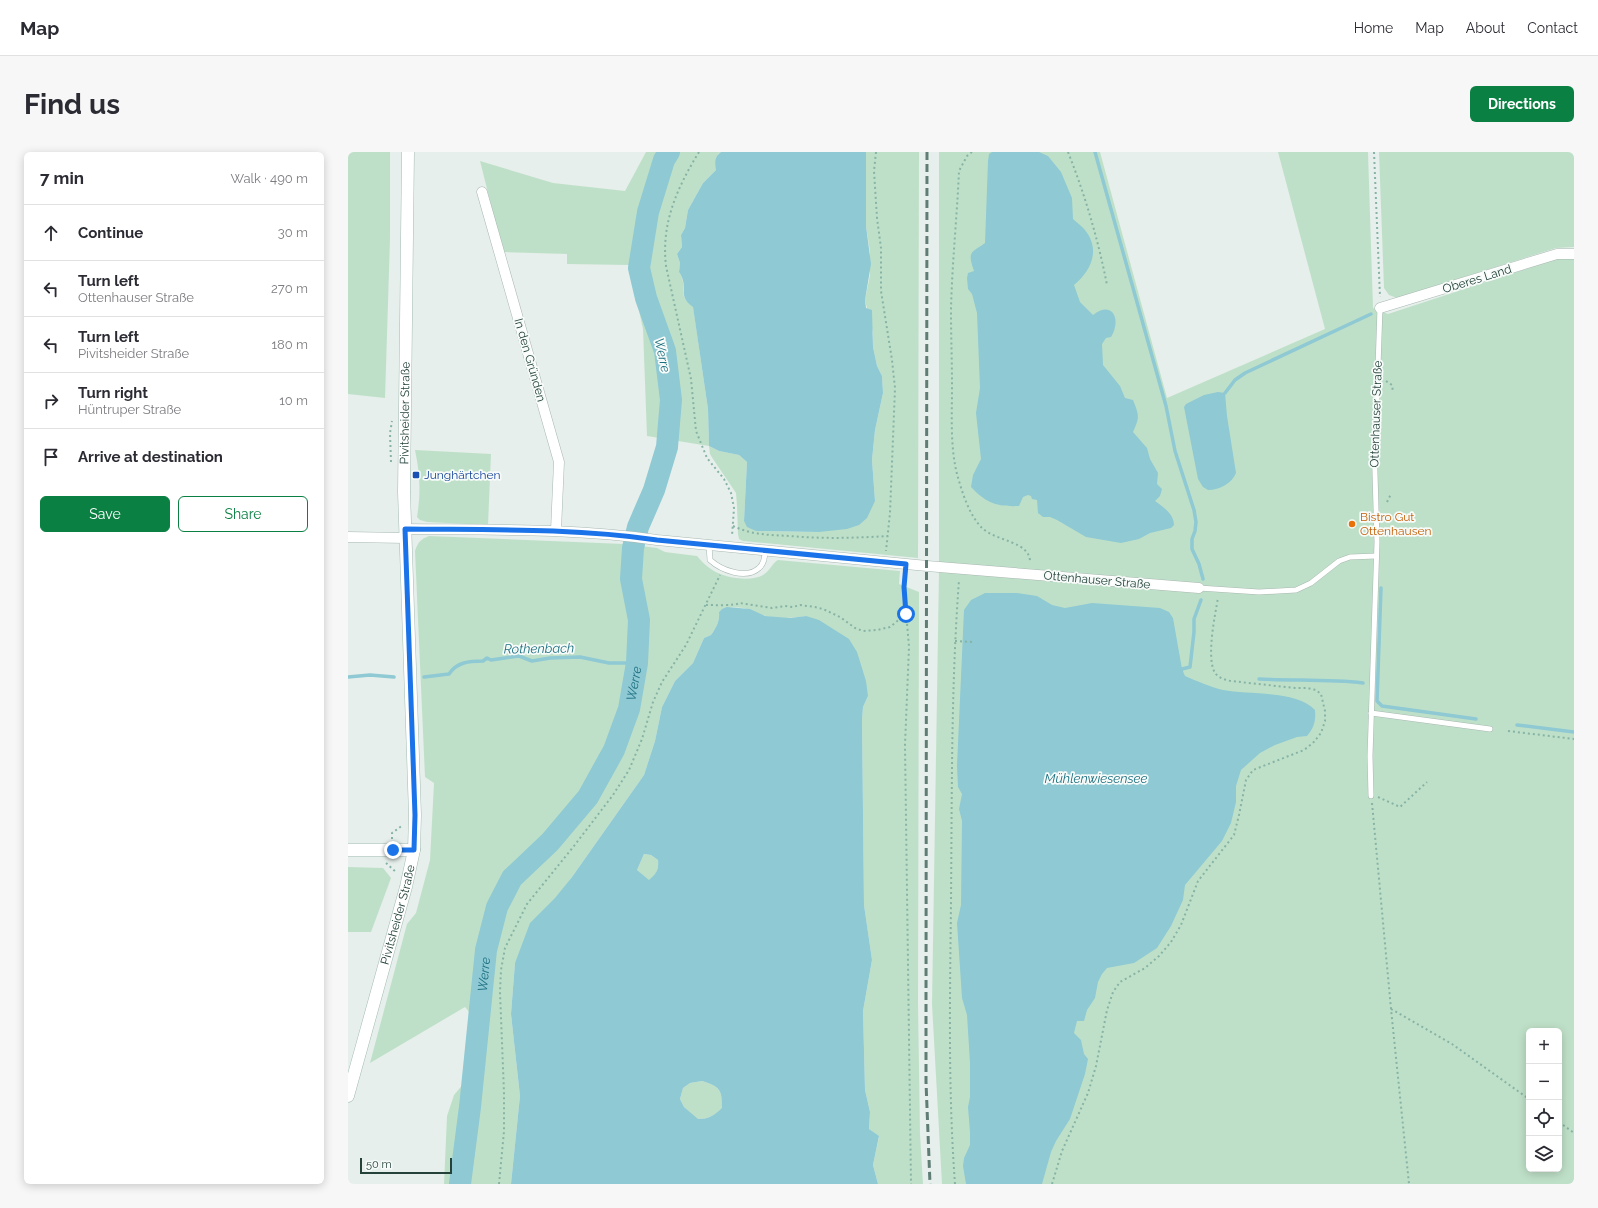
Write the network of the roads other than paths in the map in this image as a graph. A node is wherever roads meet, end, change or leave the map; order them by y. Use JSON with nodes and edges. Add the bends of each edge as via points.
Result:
{"nodes":[{"id":1,"x":408,"y":152,"type":"edge"},
{"id":2,"x":482,"y":192,"type":"dead end"},
{"id":3,"x":1574,"y":254,"type":"edge"},
{"id":4,"x":1380,"y":308,"type":"joint"},
{"id":5,"x":556,"y":530,"type":"junction"},
{"id":6,"x":406,"y":534,"type":"junction"},
{"id":7,"x":348,"y":537,"type":"edge"},
{"id":8,"x":709,"y":545,"type":"junction"},
{"id":9,"x":765,"y":550,"type":"junction"},
{"id":10,"x":1376,"y":556,"type":"junction"},
{"id":11,"x":1198,"y":588,"type":"joint"},
{"id":12,"x":1371,"y":713,"type":"junction"},
{"id":13,"x":1490,"y":729,"type":"dead end"},
{"id":14,"x":1371,"y":796,"type":"road end"},
{"id":15,"x":348,"y":850,"type":"edge"},
{"id":16,"x":414,"y":850,"type":"junction"},
{"id":17,"x":348,"y":1096,"type":"edge"}],
"edges":[{"from":1,"to":6,"type":"main road","name":"Pivitsheider Straße","via":[[404,428]]},
{"from":2,"to":5,"type":"street","name":"In den Gründen","via":[[559,462]]},
{"from":3,"to":4,"type":"street","name":"Oberes Land","via":[[1557,254]]},
{"from":4,"to":10,"type":"lane","name":"Ottenhauser Straße","via":[[1374,439]]},
{"from":5,"to":6,"type":"street","name":"Ottenhauser Straße"},
{"from":5,"to":8,"type":"street","name":"Ottenhauser Straße"},
{"from":6,"to":7,"type":"street","name":"Ottenhauser Straße"},
{"from":6,"to":16,"type":"main road","name":"Pivitsheider Straße"},
{"from":8,"to":9,"type":"street","name":"Ottenhauser Straße"},
{"from":8,"to":9,"type":"lane","via":[[710,560],[723,569],[743,573],[753,572],[759,568]]},
{"from":9,"to":11,"type":"street","name":"Ottenhauser Straße"},
{"from":10,"to":11,"type":"lane","name":"Ottenhauser Straße","via":[[1350,557],[1339,561],[1311,583],[1296,590],[1259,592]]},
{"from":10,"to":12,"type":"lane"},
{"from":12,"to":13,"type":"lane"},
{"from":12,"to":14,"type":"lane"},
{"from":15,"to":16,"type":"main road"},
{"from":16,"to":17,"type":"main road","name":"Pivitsheider Straße"}]}
